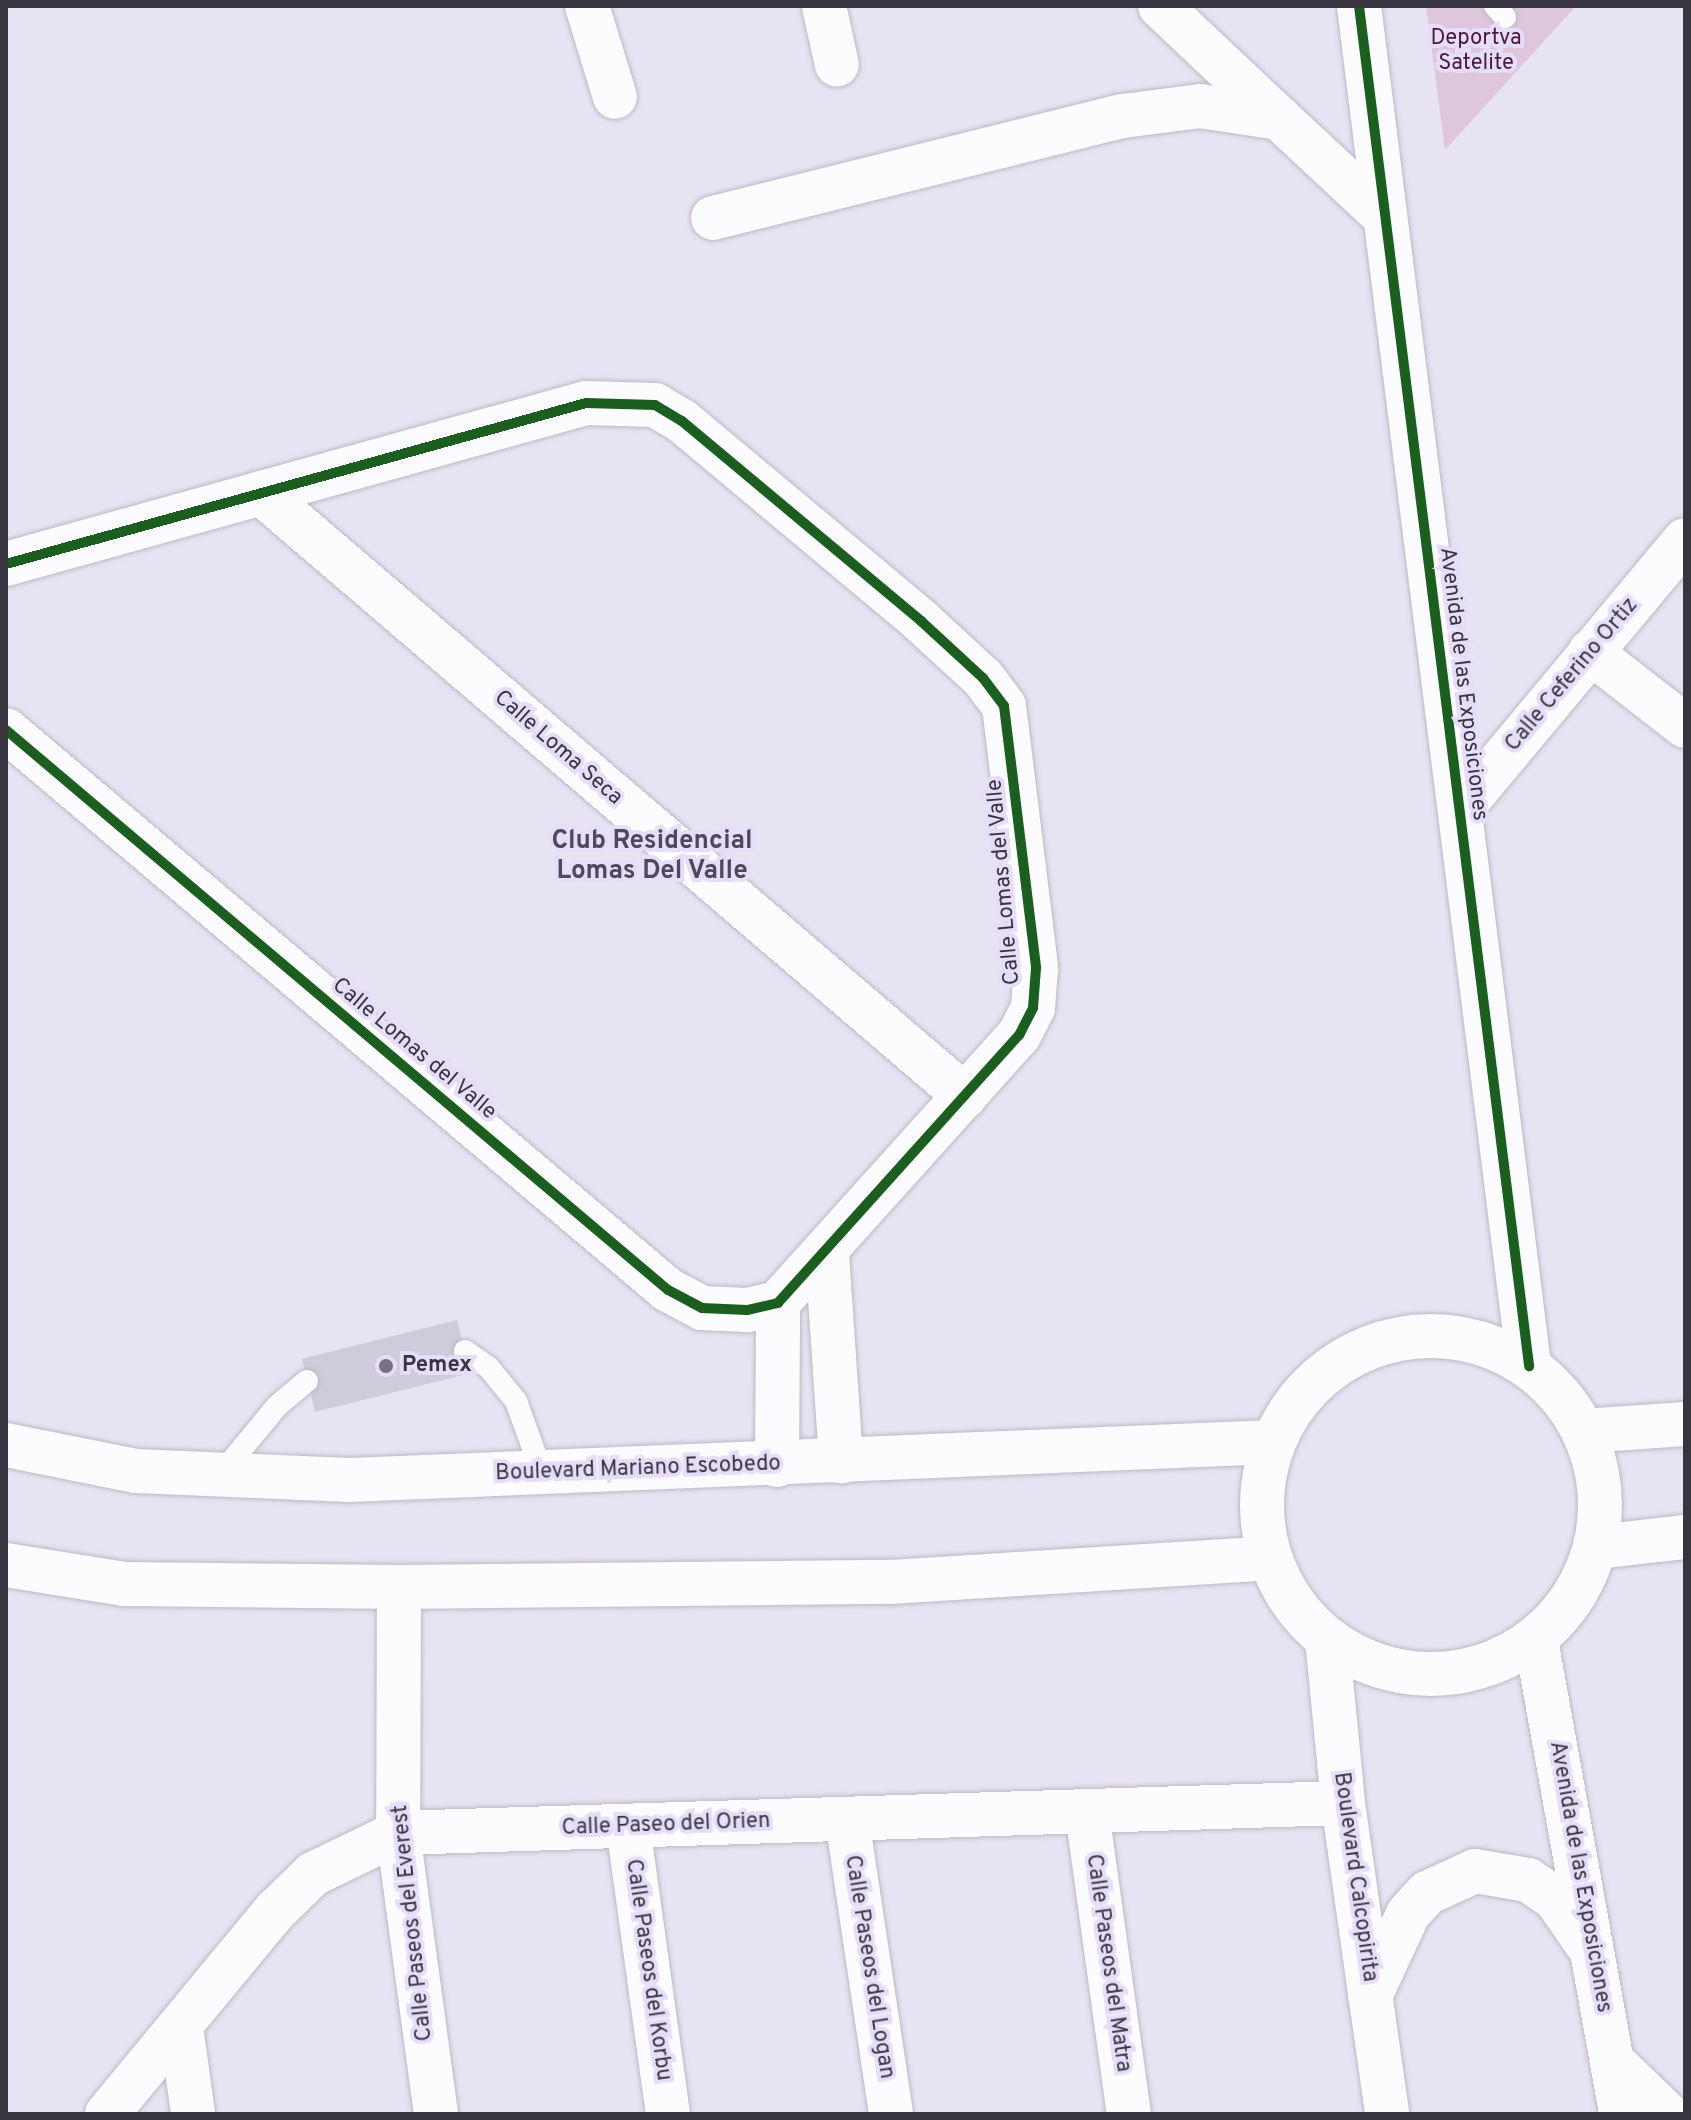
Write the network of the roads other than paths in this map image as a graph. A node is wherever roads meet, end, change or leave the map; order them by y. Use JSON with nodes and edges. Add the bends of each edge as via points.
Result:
{"nodes":[{"id":1,"x":587,"y":6,"type":"edge"},
{"id":2,"x":824,"y":6,"type":"edge"},
{"id":3,"x":1160,"y":6,"type":"edge"},
{"id":4,"x":1359,"y":6,"type":"edge"},
{"id":5,"x":837,"y":65,"type":"dead end"},
{"id":6,"x":615,"y":97,"type":"dead end"},
{"id":7,"x":1279,"y":118,"type":"junction"},
{"id":8,"x":1382,"y":214,"type":"junction"},
{"id":9,"x":713,"y":218,"type":"dead end"},
{"id":10,"x":261,"y":493,"type":"junction"},
{"id":11,"x":1685,"y":540,"type":"edge"},
{"id":12,"x":6,"y":564,"type":"edge"},
{"id":13,"x":1590,"y":652,"type":"junction"},
{"id":14,"x":1685,"y":726,"type":"edge"},
{"id":15,"x":6,"y":730,"type":"edge"},
{"id":16,"x":1460,"y":810,"type":"junction"},
{"id":17,"x":965,"y":1096,"type":"junction"},
{"id":18,"x":827,"y":1254,"type":"junction"},
{"id":19,"x":778,"y":1303,"type":"junction"},
{"id":20,"x":465,"y":1351,"type":"dead end"},
{"id":21,"x":1529,"y":1366,"type":"junction"},
{"id":22,"x":307,"y":1381,"type":"dead end"},
{"id":23,"x":1685,"y":1424,"type":"edge"},
{"id":24,"x":1584,"y":1431,"type":"junction"},
{"id":25,"x":1273,"y":1442,"type":"junction"},
{"id":26,"x":6,"y":1445,"type":"edge"},
{"id":27,"x":841,"y":1462,"type":"junction"},
{"id":28,"x":777,"y":1465,"type":"junction"},
{"id":29,"x":542,"y":1473,"type":"junction"},
{"id":30,"x":220,"y":1475,"type":"junction"},
{"id":31,"x":1685,"y":1537,"type":"edge"},
{"id":32,"x":1597,"y":1547,"type":"junction"},
{"id":33,"x":1269,"y":1558,"type":"junction"},
{"id":34,"x":6,"y":1565,"type":"edge"},
{"id":35,"x":399,"y":1587,"type":"junction"},
{"id":36,"x":1327,"y":1639,"type":"junction"},
{"id":37,"x":1536,"y":1640,"type":"junction"},
{"id":38,"x":1343,"y":1803,"type":"junction"},
{"id":39,"x":1087,"y":1812,"type":"junction"},
{"id":40,"x":847,"y":1819,"type":"junction"},
{"id":41,"x":628,"y":1826,"type":"junction"},
{"id":42,"x":398,"y":1833,"type":"junction"},
{"id":43,"x":1599,"y":1971,"type":"junction"},
{"id":44,"x":1370,"y":1996,"type":"junction"},
{"id":45,"x":181,"y":2026,"type":"junction"},
{"id":46,"x":1613,"y":2062,"type":"junction"},
{"id":47,"x":107,"y":2114,"type":"edge"},
{"id":48,"x":193,"y":2114,"type":"edge"},
{"id":49,"x":436,"y":2114,"type":"edge"},
{"id":50,"x":668,"y":2114,"type":"edge"},
{"id":51,"x":891,"y":2114,"type":"edge"},
{"id":52,"x":1129,"y":2114,"type":"edge"},
{"id":53,"x":1387,"y":2114,"type":"edge"},
{"id":54,"x":1621,"y":2114,"type":"edge"},
{"id":55,"x":1667,"y":2114,"type":"edge"}],
"edges":[{"from":1,"to":6,"type":"street"},
{"from":2,"to":5,"type":"street"},
{"from":3,"to":7,"type":"street"},
{"from":4,"to":8,"type":"street","name":"Avenida de las Exposiciones"},
{"from":7,"to":8,"type":"street"},
{"from":7,"to":9,"type":"street","via":[[1200,106],[1123,116]]},
{"from":8,"to":16,"type":"street","name":"Avenida de las Exposiciones"},
{"from":10,"to":12,"type":"street","name":"Calle Lomas del Valle"},
{"from":10,"to":17,"type":"street","name":"Calle Loma Seca"},
{"from":10,"to":17,"type":"street","name":"Calle Lomas del Valle","via":[[586,403],[655,405],[682,421],[921,621],[983,678],[1004,706],[1036,968],[1033,1008],[1019,1035]]},
{"from":11,"to":13,"type":"street","name":"Calle Ceferino Ortiz"},
{"from":13,"to":14,"type":"street"},
{"from":13,"to":16,"type":"street","name":"Calle Ceferino Ortiz"},
{"from":15,"to":19,"type":"street","name":"Calle Lomas del Valle","via":[[668,1290],[702,1308],[747,1310]]},
{"from":16,"to":21,"type":"street","name":"Avenida de las Exposiciones"},
{"from":17,"to":18,"type":"street","name":"Calle Lomas del Valle"},
{"from":18,"to":19,"type":"street","name":"Calle Lomas del Valle"},
{"from":18,"to":27,"type":"street"},
{"from":19,"to":28,"type":"street"},
{"from":20,"to":29,"type":"lane","via":[[489,1368],[516,1401]]},
{"from":21,"to":24,"type":"street","via":[[1560,1395]]},
{"from":21,"to":25,"type":"street","via":[[1490,1346],[1447,1336],[1404,1337],[1362,1350],[1324,1372],[1294,1403]]},
{"from":22,"to":30,"type":"lane","via":[[277,1406]]},
{"from":23,"to":24,"type":"street"},
{"from":24,"to":32,"type":"street","via":[[1600,1488]]},
{"from":25,"to":27,"type":"street","name":"Boulevard Mariano Escobedo"},
{"from":25,"to":33,"type":"street","via":[[1262,1479],[1261,1520]]},
{"from":26,"to":30,"type":"street","name":"Boulevard Mariano Escobedo","via":[[136,1471]]},
{"from":27,"to":28,"type":"street","name":"Boulevard Mariano Escobedo"},
{"from":28,"to":29,"type":"street","name":"Boulevard Mariano Escobedo"},
{"from":29,"to":30,"type":"street","name":"Boulevard Mariano Escobedo","via":[[350,1480]]},
{"from":31,"to":32,"type":"street"},
{"from":32,"to":37,"type":"street","via":[[1563,1614]]},
{"from":33,"to":35,"type":"street","via":[[891,1582]]},
{"from":33,"to":36,"type":"street","via":[[1292,1603]]},
{"from":34,"to":35,"type":"street","via":[[124,1584]]},
{"from":35,"to":42,"type":"street","name":"Calle Paseos del Everest"},
{"from":36,"to":37,"type":"street","via":[[1366,1662],[1409,1674],[1454,1674],[1497,1662]]},
{"from":36,"to":38,"type":"street","name":"Boulevard Calcopirita"},
{"from":37,"to":43,"type":"street","name":"Avenida de las Exposiciones"},
{"from":38,"to":39,"type":"street","name":"Calle Paseo del Orien"},
{"from":38,"to":44,"type":"street","name":"Boulevard Calcopirita"},
{"from":39,"to":40,"type":"street","name":"Calle Paseo del Orien"},
{"from":39,"to":52,"type":"street","name":"Calle Paseos del Matra"},
{"from":40,"to":41,"type":"street","name":"Calle Paseo del Orien"},
{"from":40,"to":51,"type":"street","name":"Calle Paseos del Logan"},
{"from":41,"to":42,"type":"street","name":"Calle Paseo del Orien"},
{"from":41,"to":50,"type":"street","name":"Calle Paseos del Korbu"},
{"from":42,"to":45,"type":"street","name":"Calle Paseo del Orien","via":[[313,1874],[275,1911]]},
{"from":42,"to":49,"type":"street","name":"Calle Paseos del Everest"},
{"from":43,"to":44,"type":"street","via":[[1576,1921],[1555,1898],[1528,1880],[1475,1871],[1427,1893],[1408,1914]]},
{"from":43,"to":46,"type":"street","name":"Avenida de las Exposiciones"},
{"from":44,"to":53,"type":"street","name":"Boulevard Calcopirita"},
{"from":45,"to":47,"type":"street","name":"Calle Paseo del Orien"},
{"from":45,"to":48,"type":"street"},
{"from":46,"to":54,"type":"street","name":"Avenida de las Exposiciones"},
{"from":46,"to":55,"type":"street"}]}
